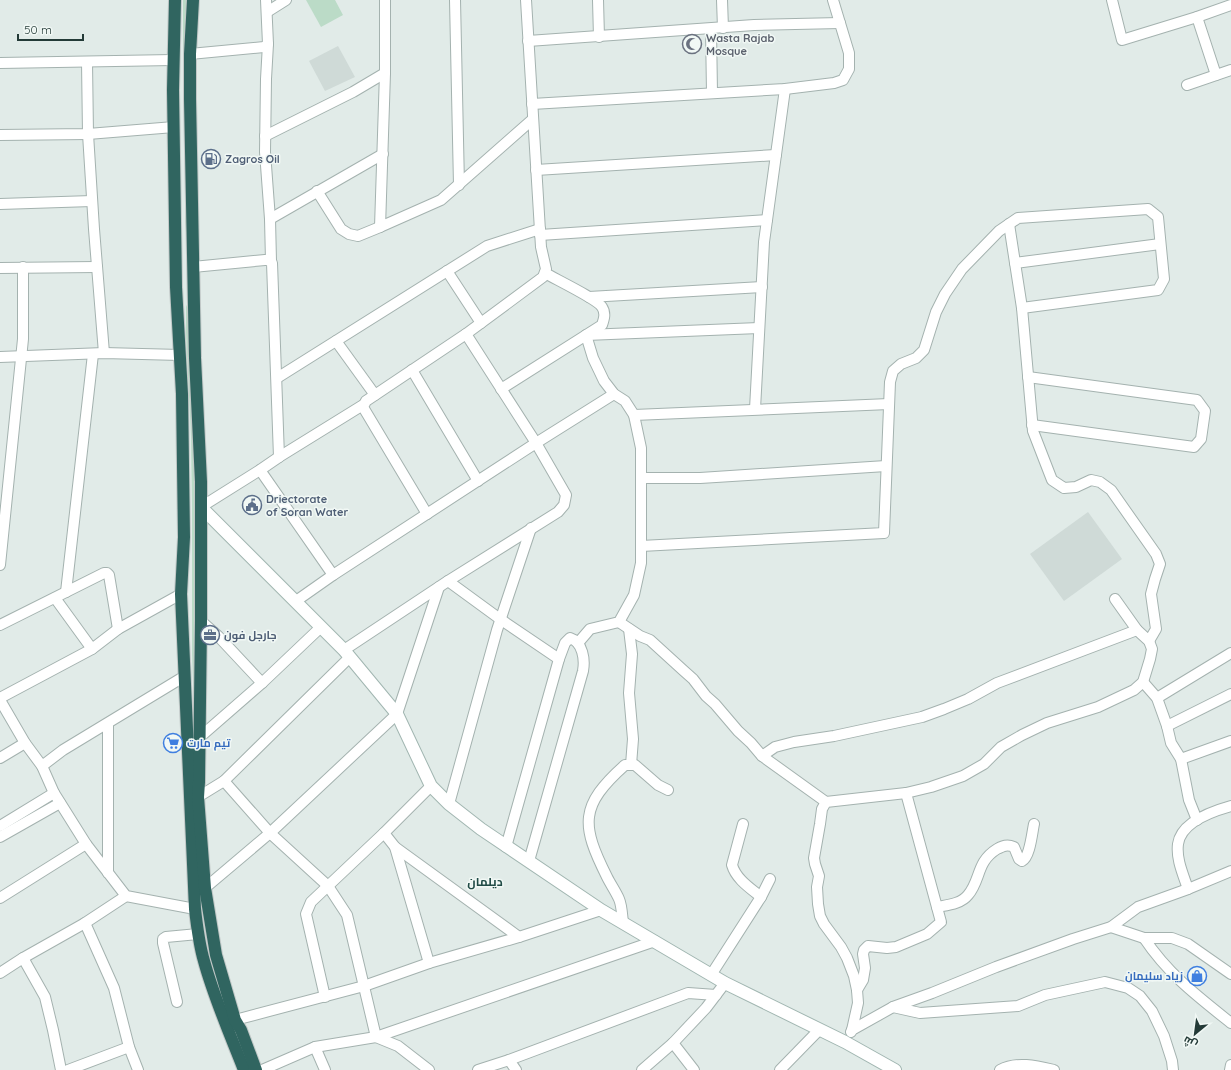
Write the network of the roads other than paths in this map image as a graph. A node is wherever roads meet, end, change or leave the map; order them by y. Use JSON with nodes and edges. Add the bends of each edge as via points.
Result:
{"nodes":[{"id":1,"x":175,"y":0,"type":"edge"},
{"id":2,"x":193,"y":0,"type":"edge"},
{"id":3,"x":266,"y":0,"type":"edge"},
{"id":4,"x":286,"y":0,"type":"edge"},
{"id":5,"x":385,"y":0,"type":"edge"},
{"id":6,"x":455,"y":0,"type":"edge"},
{"id":7,"x":526,"y":0,"type":"edge"},
{"id":8,"x":598,"y":0,"type":"edge"},
{"id":9,"x":722,"y":0,"type":"edge"},
{"id":10,"x":833,"y":0,"type":"edge"},
{"id":11,"x":1112,"y":0,"type":"edge"},
{"id":12,"x":1231,"y":5,"type":"edge"},
{"id":13,"x":267,"y":12,"type":"junction"},
{"id":14,"x":1197,"y":17,"type":"junction"},
{"id":15,"x":840,"y":23,"type":"junction"},
{"id":16,"x":723,"y":28,"type":"junction"},
{"id":17,"x":711,"y":29,"type":"junction"},
{"id":18,"x":599,"y":37,"type":"junction"},
{"id":19,"x":528,"y":42,"type":"junction"},
{"id":20,"x":268,"y":44,"type":"junction"},
{"id":21,"x":190,"y":54,"type":"junction"},
{"id":22,"x":173,"y":60,"type":"junction"},
{"id":23,"x":87,"y":62,"type":"junction"},
{"id":24,"x":0,"y":63,"type":"edge"},
{"id":25,"x":1231,"y":70,"type":"edge"},
{"id":26,"x":385,"y":73,"type":"junction"},
{"id":27,"x":1216,"y":75,"type":"junction"},
{"id":28,"x":1187,"y":85,"type":"dead end"},
{"id":29,"x":785,"y":89,"type":"junction"},
{"id":30,"x":712,"y":93,"type":"junction"},
{"id":31,"x":532,"y":104,"type":"junction"},
{"id":32,"x":533,"y":119,"type":"junction"},
{"id":33,"x":174,"y":127,"type":"junction"},
{"id":34,"x":88,"y":134,"type":"junction"},
{"id":35,"x":0,"y":135,"type":"edge"},
{"id":36,"x":265,"y":136,"type":"junction"},
{"id":37,"x":383,"y":154,"type":"junction"},
{"id":38,"x":776,"y":155,"type":"junction"},
{"id":39,"x":536,"y":170,"type":"junction"},
{"id":40,"x":459,"y":185,"type":"junction"},
{"id":41,"x":318,"y":191,"type":"junction"},
{"id":42,"x":92,"y":201,"type":"junction"},
{"id":43,"x":0,"y":204,"type":"edge"},
{"id":44,"x":270,"y":219,"type":"junction"},
{"id":45,"x":767,"y":220,"type":"junction"},
{"id":46,"x":1010,"y":224,"type":"junction"},
{"id":47,"x":380,"y":227,"type":"junction"},
{"id":48,"x":540,"y":232,"type":"junction"},
{"id":49,"x":1160,"y":244,"type":"junction"},
{"id":50,"x":271,"y":261,"type":"junction"},
{"id":51,"x":1015,"y":263,"type":"junction"},
{"id":52,"x":23,"y":267,"type":"junction"},
{"id":53,"x":193,"y":267,"type":"junction"},
{"id":54,"x":0,"y":268,"type":"edge"},
{"id":55,"x":97,"y":268,"type":"junction"},
{"id":56,"x":447,"y":271,"type":"junction"},
{"id":57,"x":545,"y":273,"type":"junction"},
{"id":58,"x":193,"y":286,"type":"junction"},
{"id":59,"x":176,"y":287,"type":"junction"},
{"id":60,"x":762,"y":287,"type":"junction"},
{"id":61,"x":589,"y":297,"type":"junction"},
{"id":62,"x":1022,"y":308,"type":"junction"},
{"id":63,"x":481,"y":323,"type":"junction"},
{"id":64,"x":760,"y":328,"type":"junction"},
{"id":65,"x":466,"y":334,"type":"junction"},
{"id":66,"x":586,"y":335,"type":"junction"},
{"id":67,"x":336,"y":341,"type":"junction"},
{"id":68,"x":104,"y":353,"type":"junction"},
{"id":69,"x":93,"y":354,"type":"junction"},
{"id":70,"x":180,"y":355,"type":"junction"},
{"id":71,"x":0,"y":357,"type":"edge"},
{"id":72,"x":21,"y":357,"type":"junction"},
{"id":73,"x":412,"y":370,"type":"junction"},
{"id":74,"x":1028,"y":377,"type":"junction"},
{"id":75,"x":277,"y":378,"type":"junction"},
{"id":76,"x":501,"y":389,"type":"junction"},
{"id":77,"x":614,"y":394,"type":"junction"},
{"id":78,"x":375,"y":395,"type":"junction"},
{"id":79,"x":889,"y":404,"type":"junction"},
{"id":80,"x":363,"y":405,"type":"junction"},
{"id":81,"x":755,"y":409,"type":"junction"},
{"id":82,"x":634,"y":415,"type":"junction"},
{"id":83,"x":1032,"y":425,"type":"junction"},
{"id":84,"x":536,"y":443,"type":"junction"},
{"id":85,"x":279,"y":457,"type":"junction"},
{"id":86,"x":886,"y":466,"type":"junction"},
{"id":87,"x":260,"y":470,"type":"junction"},
{"id":88,"x":641,"y":478,"type":"junction"},
{"id":89,"x":478,"y":481,"type":"junction"},
{"id":90,"x":3,"y":500,"type":"edge"},
{"id":91,"x":201,"y":507,"type":"junction"},
{"id":92,"x":427,"y":514,"type":"junction"},
{"id":93,"x":531,"y":528,"type":"junction"},
{"id":94,"x":1,"y":542,"type":"edge"},
{"id":95,"x":641,"y":546,"type":"junction"},
{"id":96,"x":0,"y":565,"type":"edge"},
{"id":97,"x":333,"y":575,"type":"junction"},
{"id":98,"x":448,"y":581,"type":"junction"},
{"id":99,"x":439,"y":587,"type":"junction"},
{"id":100,"x":66,"y":592,"type":"junction"},
{"id":101,"x":181,"y":594,"type":"junction"},
{"id":102,"x":55,"y":598,"type":"junction"},
{"id":103,"x":1115,"y":599,"type":"dead end"},
{"id":104,"x":296,"y":601,"type":"junction"},
{"id":105,"x":500,"y":619,"type":"junction"},
{"id":106,"x":201,"y":621,"type":"junction"},
{"id":107,"x":619,"y":622,"type":"junction"},
{"id":108,"x":0,"y":625,"type":"edge"},
{"id":109,"x":321,"y":627,"type":"junction"},
{"id":110,"x":629,"y":628,"type":"junction"},
{"id":111,"x":118,"y":629,"type":"junction"},
{"id":112,"x":1137,"y":630,"type":"junction"},
{"id":113,"x":1149,"y":641,"type":"junction"},
{"id":114,"x":578,"y":643,"type":"junction"},
{"id":115,"x":92,"y":649,"type":"junction"},
{"id":116,"x":347,"y":653,"type":"junction"},
{"id":117,"x":1231,"y":653,"type":"edge"},
{"id":118,"x":559,"y":659,"type":"junction"},
{"id":119,"x":185,"y":676,"type":"junction"},
{"id":120,"x":1143,"y":682,"type":"junction"},
{"id":121,"x":262,"y":683,"type":"junction"},
{"id":122,"x":1231,"y":694,"type":"edge"},
{"id":123,"x":1157,"y":698,"type":"junction"},
{"id":124,"x":0,"y":699,"type":"edge"},
{"id":125,"x":397,"y":714,"type":"junction"},
{"id":126,"x":108,"y":724,"type":"junction"},
{"id":127,"x":1167,"y":726,"type":"junction"},
{"id":128,"x":200,"y":737,"type":"junction"},
{"id":129,"x":1231,"y":741,"type":"edge"},
{"id":130,"x":26,"y":743,"type":"junction"},
{"id":131,"x":762,"y":756,"type":"junction"},
{"id":132,"x":0,"y":758,"type":"edge"},
{"id":133,"x":1181,"y":759,"type":"junction"},
{"id":134,"x":630,"y":765,"type":"junction"},
{"id":135,"x":42,"y":766,"type":"junction"},
{"id":136,"x":224,"y":781,"type":"junction"},
{"id":137,"x":431,"y":786,"type":"junction"},
{"id":138,"x":668,"y":790,"type":"dead end"},
{"id":139,"x":906,"y":793,"type":"junction"},
{"id":140,"x":54,"y":794,"type":"junction"},
{"id":141,"x":198,"y":796,"type":"junction"},
{"id":142,"x":826,"y":802,"type":"junction"},
{"id":143,"x":60,"y":803,"type":"junction"},
{"id":144,"x":449,"y":804,"type":"junction"},
{"id":145,"x":1231,"y":806,"type":"edge"},
{"id":146,"x":1197,"y":820,"type":"junction"},
{"id":147,"x":743,"y":824,"type":"dead end"},
{"id":148,"x":1034,"y":824,"type":"dead end"},
{"id":149,"x":0,"y":826,"type":"edge"},
{"id":150,"x":270,"y":833,"type":"junction"},
{"id":151,"x":384,"y":833,"type":"junction"},
{"id":152,"x":0,"y":837,"type":"edge"},
{"id":153,"x":86,"y":844,"type":"junction"},
{"id":154,"x":395,"y":847,"type":"junction"},
{"id":155,"x":506,"y":847,"type":"junction"},
{"id":156,"x":529,"y":861,"type":"junction"},
{"id":157,"x":1231,"y":871,"type":"edge"},
{"id":158,"x":108,"y":873,"type":"junction"},
{"id":159,"x":770,"y":879,"type":"dead end"},
{"id":160,"x":328,"y":886,"type":"junction"},
{"id":161,"x":205,"y":888,"type":"junction"},
{"id":162,"x":1188,"y":889,"type":"junction"},
{"id":163,"x":126,"y":896,"type":"junction"},
{"id":164,"x":760,"y":897,"type":"junction"},
{"id":165,"x":0,"y":898,"type":"edge"},
{"id":166,"x":937,"y":907,"type":"junction"},
{"id":167,"x":195,"y":909,"type":"junction"},
{"id":168,"x":601,"y":910,"type":"junction"},
{"id":169,"x":85,"y":923,"type":"junction"},
{"id":170,"x":624,"y":923,"type":"junction"},
{"id":171,"x":1111,"y":927,"type":"junction"},
{"id":172,"x":198,"y":934,"type":"junction"},
{"id":173,"x":519,"y":937,"type":"junction"},
{"id":174,"x":1144,"y":938,"type":"junction"},
{"id":175,"x":654,"y":941,"type":"junction"},
{"id":176,"x":23,"y":958,"type":"junction"},
{"id":177,"x":429,"y":963,"type":"junction"},
{"id":178,"x":0,"y":973,"type":"edge"},
{"id":179,"x":1231,"y":974,"type":"edge"},
{"id":180,"x":711,"y":975,"type":"junction"},
{"id":181,"x":725,"y":983,"type":"junction"},
{"id":182,"x":364,"y":986,"type":"junction"},
{"id":183,"x":857,"y":990,"type":"junction"},
{"id":184,"x":716,"y":995,"type":"junction"},
{"id":185,"x":325,"y":997,"type":"junction"},
{"id":186,"x":176,"y":1002,"type":"dead end"},
{"id":187,"x":893,"y":1006,"type":"junction"},
{"id":188,"x":235,"y":1020,"type":"junction"},
{"id":189,"x":1231,"y":1023,"type":"edge"},
{"id":190,"x":819,"y":1030,"type":"junction"},
{"id":191,"x":852,"y":1030,"type":"junction"},
{"id":192,"x":376,"y":1037,"type":"junction"},
{"id":193,"x":845,"y":1042,"type":"junction"},
{"id":194,"x":673,"y":1043,"type":"junction"},
{"id":195,"x":129,"y":1047,"type":"junction"},
{"id":196,"x":315,"y":1047,"type":"junction"},
{"id":197,"x":509,"y":1060,"type":"junction"},
{"id":198,"x":1231,"y":1065,"type":"edge"},
{"id":199,"x":61,"y":1070,"type":"edge"},
{"id":200,"x":68,"y":1070,"type":"edge"},
{"id":201,"x":138,"y":1070,"type":"edge"},
{"id":202,"x":244,"y":1070,"type":"edge"},
{"id":203,"x":256,"y":1070,"type":"edge"},
{"id":204,"x":262,"y":1070,"type":"edge"},
{"id":205,"x":325,"y":1070,"type":"edge"},
{"id":206,"x":429,"y":1070,"type":"edge"},
{"id":207,"x":478,"y":1070,"type":"edge"},
{"id":208,"x":516,"y":1070,"type":"edge"},
{"id":209,"x":642,"y":1070,"type":"edge"},
{"id":210,"x":694,"y":1070,"type":"edge"},
{"id":211,"x":780,"y":1070,"type":"edge"},
{"id":212,"x":895,"y":1070,"type":"edge"},
{"id":213,"x":1000,"y":1070,"type":"edge"},
{"id":214,"x":1054,"y":1070,"type":"edge"},
{"id":215,"x":1173,"y":1070,"type":"edge"},
{"id":216,"x":1230,"y":1070,"type":"edge"}],
"edges":[{"from":1,"to":22,"type":"highway"},
{"from":2,"to":21,"type":"highway"},
{"from":3,"to":13,"type":"street"},
{"from":4,"to":13,"type":"street"},
{"from":5,"to":26,"type":"street"},
{"from":6,"to":40,"type":"street"},
{"from":7,"to":19,"type":"street"},
{"from":8,"to":18,"type":"street"},
{"from":9,"to":16,"type":"street"},
{"from":10,"to":15,"type":"street"},
{"from":11,"to":14,"type":"street","via":[[1122,40]]},
{"from":12,"to":14,"type":"street"},
{"from":13,"to":20,"type":"street"},
{"from":14,"to":27,"type":"street"},
{"from":15,"to":16,"type":"street"},
{"from":15,"to":29,"type":"street","via":[[849,53],[850,69],[843,80]]},
{"from":16,"to":17,"type":"street"},
{"from":17,"to":18,"type":"street"},
{"from":17,"to":30,"type":"street"},
{"from":18,"to":19,"type":"street"},
{"from":19,"to":31,"type":"street"},
{"from":20,"to":21,"type":"street","via":[[264,47]]},
{"from":20,"to":36,"type":"street"},
{"from":21,"to":53,"type":"highway"},
{"from":22,"to":23,"type":"street"},
{"from":22,"to":33,"type":"highway"},
{"from":23,"to":24,"type":"street"},
{"from":23,"to":34,"type":"street"},
{"from":25,"to":27,"type":"street"},
{"from":26,"to":36,"type":"street"},
{"from":26,"to":37,"type":"street"},
{"from":27,"to":28,"type":"street"},
{"from":29,"to":30,"type":"street"},
{"from":29,"to":38,"type":"street"},
{"from":30,"to":31,"type":"street"},
{"from":31,"to":32,"type":"street"},
{"from":32,"to":39,"type":"street"},
{"from":32,"to":40,"type":"street"},
{"from":33,"to":34,"type":"street"},
{"from":33,"to":59,"type":"highway"},
{"from":34,"to":35,"type":"street"},
{"from":34,"to":42,"type":"street"},
{"from":36,"to":44,"type":"street"},
{"from":37,"to":41,"type":"street"},
{"from":37,"to":47,"type":"street"},
{"from":38,"to":39,"type":"street"},
{"from":38,"to":45,"type":"street"},
{"from":39,"to":48,"type":"street"},
{"from":40,"to":47,"type":"street","via":[[441,200]]},
{"from":41,"to":44,"type":"street"},
{"from":41,"to":47,"type":"street","via":[[341,229],[349,234],[358,236]]},
{"from":42,"to":43,"type":"street"},
{"from":42,"to":55,"type":"street"},
{"from":44,"to":50,"type":"street"},
{"from":45,"to":48,"type":"street"},
{"from":45,"to":60,"type":"street"},
{"from":46,"to":49,"type":"street","via":[[1018,218],[1148,209],[1158,217]]},
{"from":46,"to":51,"type":"street"},
{"from":46,"to":79,"type":"street","via":[[999,231],[962,270],[945,294],[936,312],[924,350],[916,358],[901,364],[893,371]]},
{"from":48,"to":56,"type":"street","via":[[487,246]]},
{"from":48,"to":57,"type":"street"},
{"from":49,"to":51,"type":"street"},
{"from":49,"to":62,"type":"street","via":[[1164,279],[1158,290]]},
{"from":50,"to":53,"type":"street"},
{"from":50,"to":75,"type":"street","via":[[274,271]]},
{"from":51,"to":62,"type":"street"},
{"from":52,"to":54,"type":"street"},
{"from":52,"to":55,"type":"street"},
{"from":52,"to":72,"type":"street"},
{"from":53,"to":58,"type":"highway"},
{"from":55,"to":68,"type":"street"},
{"from":56,"to":63,"type":"street"},
{"from":56,"to":67,"type":"street"},
{"from":57,"to":61,"type":"street"},
{"from":57,"to":63,"type":"street"},
{"from":58,"to":59,"type":"highway"},
{"from":58,"to":91,"type":"highway"},
{"from":59,"to":70,"type":"highway"},
{"from":60,"to":61,"type":"street"},
{"from":60,"to":64,"type":"street"},
{"from":61,"to":66,"type":"street","via":[[602,306],[605,317],[602,325]]},
{"from":62,"to":74,"type":"street"},
{"from":63,"to":65,"type":"street"},
{"from":64,"to":66,"type":"street"},
{"from":64,"to":81,"type":"street"},
{"from":65,"to":73,"type":"street"},
{"from":65,"to":76,"type":"street"},
{"from":66,"to":76,"type":"street"},
{"from":66,"to":77,"type":"street","via":[[604,381]]},
{"from":67,"to":75,"type":"street"},
{"from":67,"to":78,"type":"street"},
{"from":68,"to":69,"type":"street"},
{"from":68,"to":70,"type":"street"},
{"from":69,"to":72,"type":"street"},
{"from":69,"to":100,"type":"street"},
{"from":70,"to":101,"type":"highway","via":[[184,537]]},
{"from":71,"to":72,"type":"street"},
{"from":72,"to":90,"type":"street"},
{"from":73,"to":78,"type":"street"},
{"from":73,"to":89,"type":"street"},
{"from":74,"to":83,"type":"street"},
{"from":74,"to":83,"type":"street","via":[[1197,400],[1205,410],[1201,439],[1194,448]]},
{"from":75,"to":85,"type":"street"},
{"from":76,"to":84,"type":"street"},
{"from":77,"to":82,"type":"street","via":[[625,401]]},
{"from":77,"to":84,"type":"street"},
{"from":78,"to":80,"type":"street"},
{"from":79,"to":81,"type":"street"},
{"from":79,"to":86,"type":"street"},
{"from":80,"to":85,"type":"street"},
{"from":80,"to":92,"type":"street","via":[[363,410]]},
{"from":81,"to":82,"type":"street"},
{"from":82,"to":88,"type":"street","via":[[641,448]]},
{"from":83,"to":113,"type":"street","via":[[1052,480],[1064,488],[1091,480],[1100,482],[1111,490],[1156,554],[1160,564],[1151,594],[1156,629]]},
{"from":84,"to":89,"type":"street"},
{"from":84,"to":93,"type":"street","via":[[566,495],[564,505],[558,512]]},
{"from":85,"to":87,"type":"street"},
{"from":86,"to":88,"type":"street","via":[[700,478]]},
{"from":86,"to":95,"type":"street","via":[[884,533]]},
{"from":87,"to":91,"type":"street"},
{"from":87,"to":97,"type":"street"},
{"from":88,"to":95,"type":"street"},
{"from":89,"to":92,"type":"street"},
{"from":90,"to":94,"type":"street"},
{"from":91,"to":104,"type":"main road"},
{"from":91,"to":106,"type":"highway"},
{"from":92,"to":97,"type":"street"},
{"from":93,"to":98,"type":"street"},
{"from":93,"to":105,"type":"street"},
{"from":94,"to":96,"type":"street"},
{"from":95,"to":107,"type":"street","via":[[641,563],[634,595]]},
{"from":97,"to":104,"type":"street"},
{"from":98,"to":99,"type":"street"},
{"from":98,"to":105,"type":"street"},
{"from":99,"to":116,"type":"street"},
{"from":99,"to":125,"type":"street"},
{"from":100,"to":102,"type":"street"},
{"from":100,"to":111,"type":"street","via":[[108,573]]},
{"from":101,"to":111,"type":"street"},
{"from":101,"to":119,"type":"highway"},
{"from":102,"to":108,"type":"street"},
{"from":102,"to":115,"type":"street"},
{"from":103,"to":112,"type":"street"},
{"from":104,"to":109,"type":"main road"},
{"from":105,"to":118,"type":"street"},
{"from":105,"to":144,"type":"street"},
{"from":106,"to":121,"type":"street"},
{"from":106,"to":128,"type":"highway"},
{"from":107,"to":110,"type":"street"},
{"from":107,"to":114,"type":"street","via":[[590,629]]},
{"from":109,"to":116,"type":"main road"},
{"from":109,"to":121,"type":"street"},
{"from":110,"to":131,"type":"street","via":[[650,640],[693,679]]},
{"from":110,"to":134,"type":"street","via":[[632,654],[629,693],[633,739]]},
{"from":111,"to":115,"type":"street"},
{"from":112,"to":113,"type":"street"},
{"from":112,"to":131,"type":"street","via":[[997,683],[956,704],[922,717],[794,742],[775,747]]},
{"from":113,"to":120,"type":"street","via":[[1152,649]]},
{"from":114,"to":118,"type":"street","via":[[570,638],[566,641]]},
{"from":114,"to":156,"type":"street","via":[[582,654],[583,671]]},
{"from":115,"to":124,"type":"street"},
{"from":116,"to":125,"type":"main road"},
{"from":116,"to":136,"type":"street"},
{"from":117,"to":123,"type":"street"},
{"from":118,"to":155,"type":"street"},
{"from":119,"to":126,"type":"street"},
{"from":119,"to":167,"type":"highway"},
{"from":120,"to":123,"type":"street"},
{"from":120,"to":139,"type":"street","via":[[1118,698],[1047,723],[1022,735],[1001,747],[984,764],[963,776]]},
{"from":121,"to":128,"type":"street"},
{"from":122,"to":127,"type":"street"},
{"from":123,"to":127,"type":"street"},
{"from":124,"to":130,"type":"street"},
{"from":125,"to":137,"type":"main road"},
{"from":125,"to":150,"type":"street"},
{"from":126,"to":135,"type":"street","via":[[63,750]]},
{"from":126,"to":158,"type":"street"},
{"from":127,"to":133,"type":"street","via":[[1171,743]]},
{"from":128,"to":141,"type":"highway"},
{"from":129,"to":133,"type":"street"},
{"from":130,"to":132,"type":"street"},
{"from":130,"to":135,"type":"street"},
{"from":131,"to":142,"type":"street"},
{"from":133,"to":146,"type":"street"},
{"from":134,"to":138,"type":"street","via":[[635,765],[658,785]]},
{"from":134,"to":170,"type":"street","via":[[625,765],[599,792],[590,809],[589,821],[590,836],[619,900]]},
{"from":135,"to":140,"type":"street"},
{"from":136,"to":141,"type":"street"},
{"from":136,"to":150,"type":"street"},
{"from":137,"to":144,"type":"main road"},
{"from":137,"to":151,"type":"street"},
{"from":139,"to":142,"type":"street"},
{"from":139,"to":166,"type":"street"},
{"from":140,"to":143,"type":"street"},
{"from":140,"to":149,"type":"street"},
{"from":141,"to":161,"type":"highway"},
{"from":142,"to":183,"type":"street","via":[[822,809],[814,858],[819,876],[818,904],[824,924],[847,958]]},
{"from":143,"to":152,"type":"street"},
{"from":143,"to":153,"type":"street"},
{"from":144,"to":155,"type":"main road"},
{"from":145,"to":146,"type":"street"},
{"from":146,"to":162,"type":"street","via":[[1188,826],[1178,841],[1180,863]]},
{"from":147,"to":164,"type":"street","via":[[732,865],[739,878]]},
{"from":148,"to":166,"type":"street","via":[[1025,860],[1019,859],[1014,847],[1007,845],[990,853],[982,862],[968,896],[952,904]]},
{"from":150,"to":160,"type":"street"},
{"from":150,"to":161,"type":"street"},
{"from":151,"to":154,"type":"street"},
{"from":151,"to":160,"type":"street"},
{"from":153,"to":158,"type":"street"},
{"from":153,"to":165,"type":"street"},
{"from":154,"to":173,"type":"street"},
{"from":154,"to":177,"type":"street"},
{"from":155,"to":156,"type":"main road"},
{"from":156,"to":168,"type":"main road"},
{"from":157,"to":162,"type":"street"},
{"from":158,"to":163,"type":"street"},
{"from":159,"to":164,"type":"street"},
{"from":160,"to":182,"type":"street","via":[[347,915]]},
{"from":160,"to":185,"type":"street","via":[[311,902],[306,914]]},
{"from":161,"to":188,"type":"highway","via":[[216,955]]},
{"from":162,"to":171,"type":"street","via":[[1138,907]]},
{"from":163,"to":167,"type":"street"},
{"from":163,"to":169,"type":"street"},
{"from":164,"to":180,"type":"street"},
{"from":166,"to":183,"type":"street","via":[[941,922],[927,934],[896,947],[868,946],[864,950],[863,980]]},
{"from":167,"to":172,"type":"highway"},
{"from":168,"to":170,"type":"main road"},
{"from":168,"to":173,"type":"street"},
{"from":169,"to":176,"type":"street"},
{"from":169,"to":195,"type":"street","via":[[114,988]]},
{"from":170,"to":175,"type":"main road"},
{"from":171,"to":174,"type":"street"},
{"from":171,"to":187,"type":"street"},
{"from":172,"to":186,"type":"street","via":[[166,937],[162,941]]},
{"from":172,"to":202,"type":"highway","via":[[221,1012]]},
{"from":173,"to":177,"type":"street"},
{"from":174,"to":179,"type":"street","via":[[1172,938],[1188,944]]},
{"from":174,"to":189,"type":"street","via":[[1153,952],[1191,992]]},
{"from":175,"to":180,"type":"main road"},
{"from":175,"to":192,"type":"street"},
{"from":176,"to":178,"type":"street"},
{"from":176,"to":199,"type":"street","via":[[45,998]]},
{"from":177,"to":182,"type":"street"},
{"from":180,"to":181,"type":"main road"},
{"from":181,"to":184,"type":"street"},
{"from":181,"to":190,"type":"main road"},
{"from":182,"to":185,"type":"street"},
{"from":182,"to":192,"type":"street"},
{"from":183,"to":191,"type":"street","via":[[858,1003]]},
{"from":184,"to":194,"type":"street"},
{"from":184,"to":197,"type":"street","via":[[688,993]]},
{"from":185,"to":188,"type":"street"},
{"from":187,"to":191,"type":"street"},
{"from":187,"to":215,"type":"street","via":[[920,1013],[1018,1006],[1045,995],[1105,982],[1128,988],[1140,996],[1152,1011],[1164,1036]]},
{"from":188,"to":203,"type":"highway"},
{"from":190,"to":193,"type":"main road"},
{"from":190,"to":211,"type":"street"},
{"from":191,"to":193,"type":"street"},
{"from":192,"to":196,"type":"street"},
{"from":192,"to":206,"type":"street","via":[[398,1046]]},
{"from":193,"to":212,"type":"main road"},
{"from":194,"to":209,"type":"street"},
{"from":194,"to":210,"type":"street"},
{"from":195,"to":200,"type":"street"},
{"from":195,"to":201,"type":"street"},
{"from":196,"to":204,"type":"street"},
{"from":196,"to":205,"type":"street"},
{"from":197,"to":207,"type":"street"},
{"from":197,"to":208,"type":"street"},
{"from":198,"to":216,"type":"street"},
{"from":213,"to":214,"type":"street","via":[[1016,1065]]}]}
